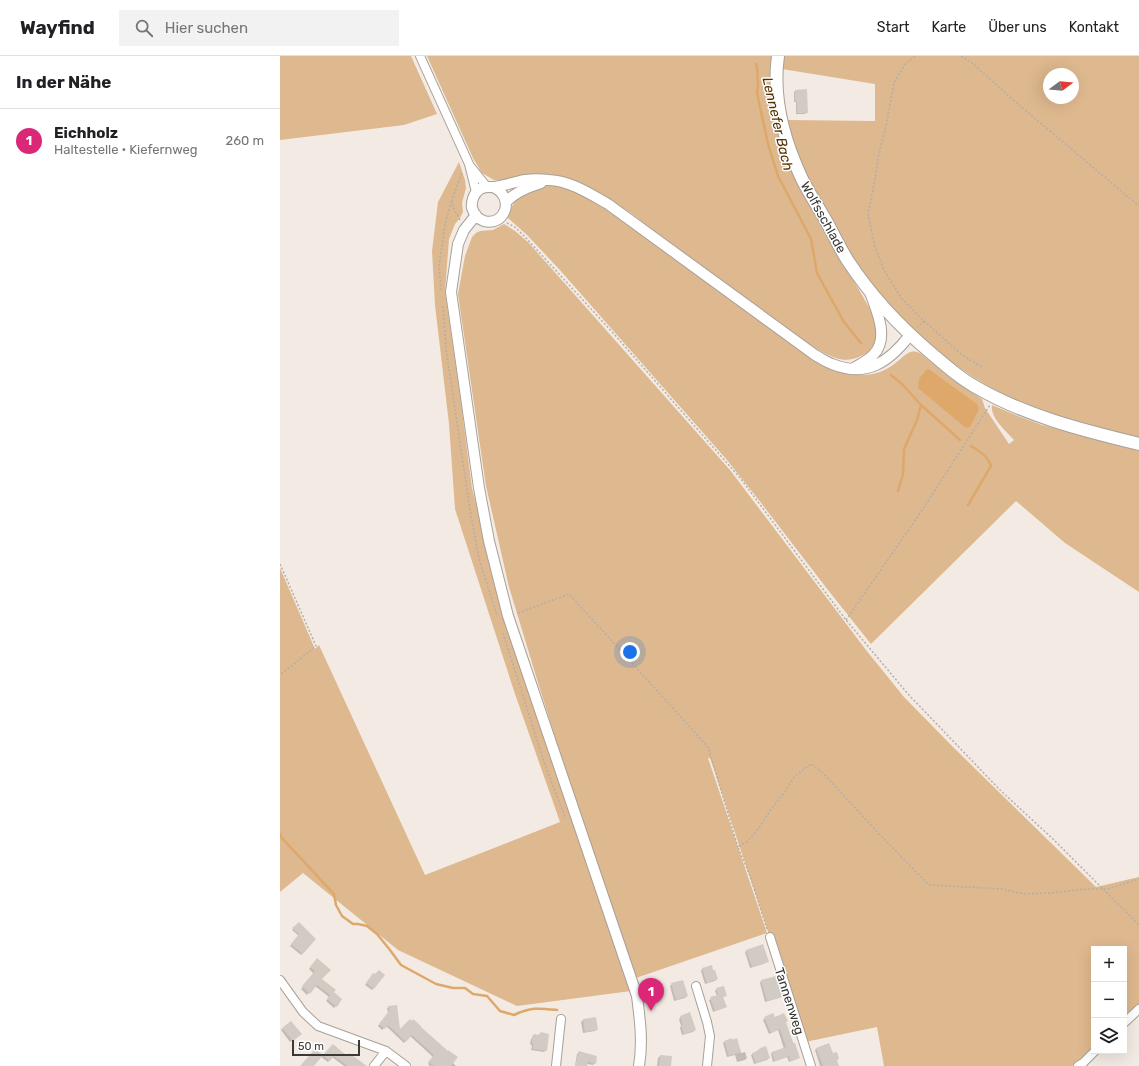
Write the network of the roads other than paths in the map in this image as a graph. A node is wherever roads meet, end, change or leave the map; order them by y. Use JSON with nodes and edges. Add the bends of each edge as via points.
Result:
{"nodes":[{"id":1,"x":420,"y":56,"type":"edge"},
{"id":2,"x":778,"y":56,"type":"edge"},
{"id":3,"x":465,"y":167,"type":"junction"},
{"id":4,"x":550,"y":180,"type":"junction"},
{"id":5,"x":490,"y":187,"type":"junction"},
{"id":6,"x":476,"y":192,"type":"junction"},
{"id":7,"x":506,"y":202,"type":"junction"},
{"id":8,"x":476,"y":215,"type":"junction"},
{"id":9,"x":868,"y":289,"type":"junction"},
{"id":10,"x":910,"y":335,"type":"junction"},
{"id":11,"x":852,"y":369,"type":"junction"},
{"id":12,"x":1139,"y":444,"type":"edge"},
{"id":13,"x":770,"y":937,"type":"road end"},
{"id":14,"x":280,"y":980,"type":"edge"},
{"id":15,"x":696,"y":986,"type":"dead end"},
{"id":16,"x":1139,"y":1009,"type":"edge"},
{"id":17,"x":561,"y":1019,"type":"dead end"},
{"id":18,"x":1127,"y":1020,"type":"edge"},
{"id":19,"x":386,"y":1051,"type":"junction"},
{"id":20,"x":1092,"y":1054,"type":"edge"},
{"id":21,"x":374,"y":1066,"type":"edge"},
{"id":22,"x":406,"y":1066,"type":"edge"},
{"id":23,"x":556,"y":1066,"type":"edge"},
{"id":24,"x":639,"y":1066,"type":"edge"},
{"id":25,"x":707,"y":1066,"type":"edge"},
{"id":26,"x":811,"y":1066,"type":"edge"},
{"id":27,"x":1078,"y":1066,"type":"edge"}],
"edges":[{"from":1,"to":3,"type":"street"},
{"from":2,"to":9,"type":"main road","name":"Wolfsschlade","via":[[779,111],[793,158],[847,260]]},
{"from":3,"to":5,"type":"street"},
{"from":3,"to":6,"type":"street"},
{"from":4,"to":5,"type":"street","via":[[525,180]]},
{"from":4,"to":7,"type":"street","via":[[529,187]]},
{"from":4,"to":11,"type":"street","via":[[577,187],[608,204],[815,356],[831,364]]},
{"from":5,"to":6,"type":"street"},
{"from":5,"to":7,"type":"street","via":[[502,192]]},
{"from":6,"to":8,"type":"street","via":[[472,201]]},
{"from":7,"to":8,"type":"street","via":[[505,212],[498,218],[489,221]]},
{"from":8,"to":24,"type":"street","via":[[458,244],[451,292],[489,541],[508,616],[636,996],[641,1036]]},
{"from":9,"to":10,"type":"main road","name":"Wolfsschlade"},
{"from":9,"to":11,"type":"street","via":[[879,317],[881,342],[874,354]]},
{"from":10,"to":11,"type":"street","via":[[895,353],[881,363],[867,368]]},
{"from":10,"to":12,"type":"main road","name":"Wolfsschlade","via":[[952,371],[995,397],[1045,418]]},
{"from":13,"to":26,"type":"street","name":"Tannenweg"},
{"from":14,"to":19,"type":"street","via":[[303,1012],[318,1026]]},
{"from":15,"to":25,"type":"street","via":[[710,1036]]},
{"from":16,"to":18,"type":"street"},
{"from":17,"to":23,"type":"street"},
{"from":19,"to":21,"type":"street"},
{"from":19,"to":22,"type":"street"},
{"from":20,"to":27,"type":"street"}]}
